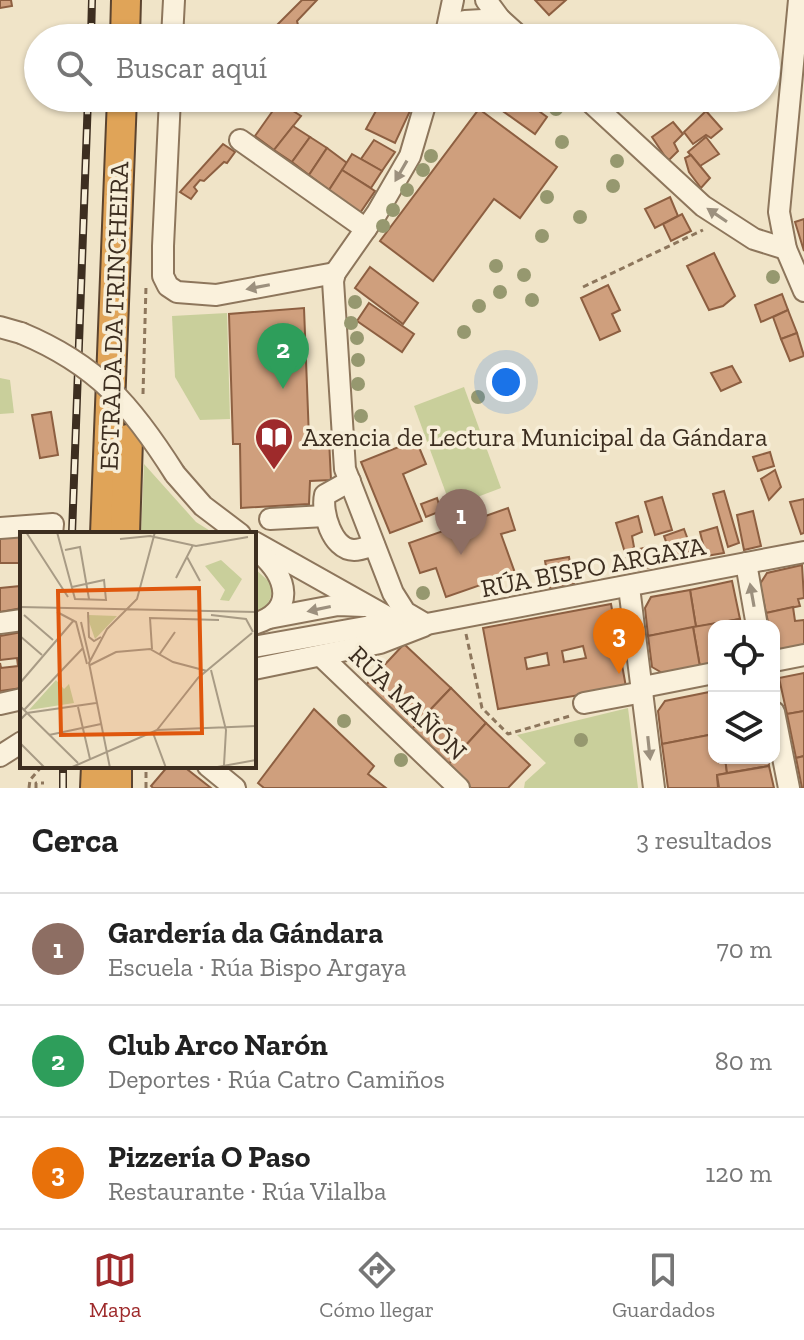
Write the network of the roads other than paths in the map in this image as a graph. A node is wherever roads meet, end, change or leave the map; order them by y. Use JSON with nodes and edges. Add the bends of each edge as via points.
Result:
{"nodes":[{"id":1,"x":126,"y":0,"type":"edge"},
{"id":2,"x":143,"y":0,"type":"edge"},
{"id":3,"x":174,"y":0,"type":"edge"},
{"id":4,"x":453,"y":0,"type":"edge"},
{"id":5,"x":486,"y":0,"type":"edge"},
{"id":6,"x":799,"y":0,"type":"edge"},
{"id":7,"x":500,"y":19,"type":"junction"},
{"id":8,"x":125,"y":24,"type":"edge"},
{"id":9,"x":142,"y":24,"type":"edge"},
{"id":10,"x":173,"y":24,"type":"edge"},
{"id":11,"x":448,"y":24,"type":"edge"},
{"id":12,"x":461,"y":24,"type":"edge"},
{"id":13,"x":506,"y":24,"type":"edge"},
{"id":14,"x":121,"y":112,"type":"edge"},
{"id":15,"x":140,"y":112,"type":"edge"},
{"id":16,"x":169,"y":112,"type":"edge"},
{"id":17,"x":423,"y":112,"type":"edge"},
{"id":18,"x":601,"y":112,"type":"edge"},
{"id":19,"x":240,"y":140,"type":"dead end"},
{"id":20,"x":366,"y":229,"type":"junction"},
{"id":21,"x":786,"y":249,"type":"junction"},
{"id":22,"x":335,"y":273,"type":"junction"},
{"id":23,"x":802,"y":280,"type":"edge"},
{"id":24,"x":0,"y":327,"type":"edge"},
{"id":25,"x":350,"y":481,"type":"junction"},
{"id":26,"x":325,"y":516,"type":"junction"},
{"id":27,"x":270,"y":519,"type":"dead end"},
{"id":28,"x":0,"y":528,"type":"edge"},
{"id":29,"x":53,"y":529,"type":"edge"},
{"id":30,"x":105,"y":532,"type":"edge"},
{"id":31,"x":125,"y":532,"type":"edge"},
{"id":32,"x":237,"y":532,"type":"edge"},
{"id":33,"x":374,"y":545,"type":"junction"},
{"id":34,"x":256,"y":546,"type":"edge"},
{"id":35,"x":256,"y":547,"type":"edge"},
{"id":36,"x":804,"y":552,"type":"edge"},
{"id":37,"x":746,"y":563,"type":"junction"},
{"id":38,"x":386,"y":576,"type":"junction"},
{"id":39,"x":629,"y":587,"type":"junction"},
{"id":40,"x":369,"y":607,"type":"junction"},
{"id":41,"x":391,"y":619,"type":"junction"},
{"id":42,"x":20,"y":620,"type":"edge"},
{"id":43,"x":756,"y":620,"type":"edge"},
{"id":44,"x":262,"y":621,"type":"edge"},
{"id":45,"x":0,"y":623,"type":"edge"},
{"id":46,"x":427,"y":624,"type":"junction"},
{"id":47,"x":256,"y":647,"type":"edge"},
{"id":48,"x":804,"y":655,"type":"edge"},
{"id":49,"x":321,"y":656,"type":"junction"},
{"id":50,"x":780,"y":660,"type":"edge"},
{"id":51,"x":256,"y":669,"type":"edge"},
{"id":52,"x":708,"y":674,"type":"edge"},
{"id":53,"x":643,"y":689,"type":"junction"},
{"id":54,"x":20,"y":699,"type":"edge"},
{"id":55,"x":0,"y":704,"type":"edge"},
{"id":56,"x":579,"y":709,"type":"road end"},
{"id":57,"x":780,"y":742,"type":"edge"},
{"id":58,"x":20,"y":743,"type":"edge"},
{"id":59,"x":0,"y":756,"type":"edge"},
{"id":60,"x":96,"y":768,"type":"edge"},
{"id":61,"x":117,"y":768,"type":"edge"},
{"id":62,"x":138,"y":768,"type":"edge"},
{"id":63,"x":210,"y":768,"type":"edge"},
{"id":64,"x":95,"y":788,"type":"edge"},
{"id":65,"x":118,"y":788,"type":"edge"},
{"id":66,"x":235,"y":788,"type":"edge"},
{"id":67,"x":459,"y":788,"type":"edge"},
{"id":68,"x":654,"y":788,"type":"edge"},
{"id":69,"x":789,"y":788,"type":"edge"}],
"edges":[{"from":1,"to":8,"type":"highway"},
{"from":2,"to":9,"type":"highway"},
{"from":3,"to":10,"type":"street"},
{"from":4,"to":11,"type":"street"},
{"from":5,"to":7,"type":"street"},
{"from":6,"to":21,"type":"street","via":[[779,212]]},
{"from":7,"to":12,"type":"street"},
{"from":7,"to":13,"type":"street"},
{"from":14,"to":30,"type":"highway","name":"ESTRADA DA TRINCHEIRA"},
{"from":15,"to":31,"type":"highway","name":"ESTRADA DA TRINCHEIRA"},
{"from":22,"to":16,"type":"street","one_way":true,"via":[[216,295],[177,292],[168,286],[163,246]]},
{"from":17,"to":20,"type":"street","one_way":true,"via":[[410,156]]},
{"from":21,"to":18,"type":"street","one_way":true,"via":[[754,239],[703,206]]},
{"from":19,"to":20,"type":"street"},
{"from":20,"to":22,"type":"street"},
{"from":21,"to":23,"type":"street"},
{"from":22,"to":25,"type":"street","via":[[345,469]]},
{"from":24,"to":32,"type":"street","bridge":true,"via":[[74,360],[117,393],[175,474],[203,506]]},
{"from":25,"to":26,"type":"street","via":[[325,495]]},
{"from":25,"to":33,"type":"street"},
{"from":26,"to":27,"type":"street"},
{"from":26,"to":33,"type":"street","via":[[334,536],[348,548]]},
{"from":28,"to":29,"type":"street"},
{"from":33,"to":38,"type":"street"},
{"from":34,"to":40,"type":"street"},
{"from":35,"to":44,"type":"street","via":[[283,583],[283,601]]},
{"from":36,"to":37,"type":"street","name":"RÚA BISPO ARGAYA"},
{"from":37,"to":39,"type":"street","name":"RÚA BISPO ARGAYA"},
{"from":43,"to":37,"type":"street","one_way":true},
{"from":38,"to":40,"type":"street","via":[[380,603]]},
{"from":38,"to":46,"type":"street","via":[[405,612]]},
{"from":39,"to":46,"type":"street","name":"RÚA BISPO ARGAYA"},
{"from":39,"to":53,"type":"street"},
{"from":40,"to":41,"type":"street"},
{"from":40,"to":44,"type":"street","one_way":true,"via":[[338,605]]},
{"from":41,"to":46,"type":"street","name":"RÚA BISPO ARGAYA"},
{"from":41,"to":47,"type":"street"},
{"from":42,"to":45,"type":"street"},
{"from":46,"to":49,"type":"street","via":[[380,643]]},
{"from":48,"to":50,"type":"street"},
{"from":49,"to":51,"type":"street"},
{"from":49,"to":67,"type":"street","name":"RÚA MAÑÓN"},
{"from":52,"to":53,"type":"street"},
{"from":53,"to":56,"type":"street"},
{"from":53,"to":68,"type":"street","one_way":true},
{"from":54,"to":55,"type":"street"},
{"from":57,"to":69,"type":"street"},
{"from":58,"to":59,"type":"street"},
{"from":60,"to":64,"type":"highway"},
{"from":61,"to":65,"type":"highway"},
{"from":62,"to":65,"type":"street"},
{"from":63,"to":66,"type":"street"}]}
